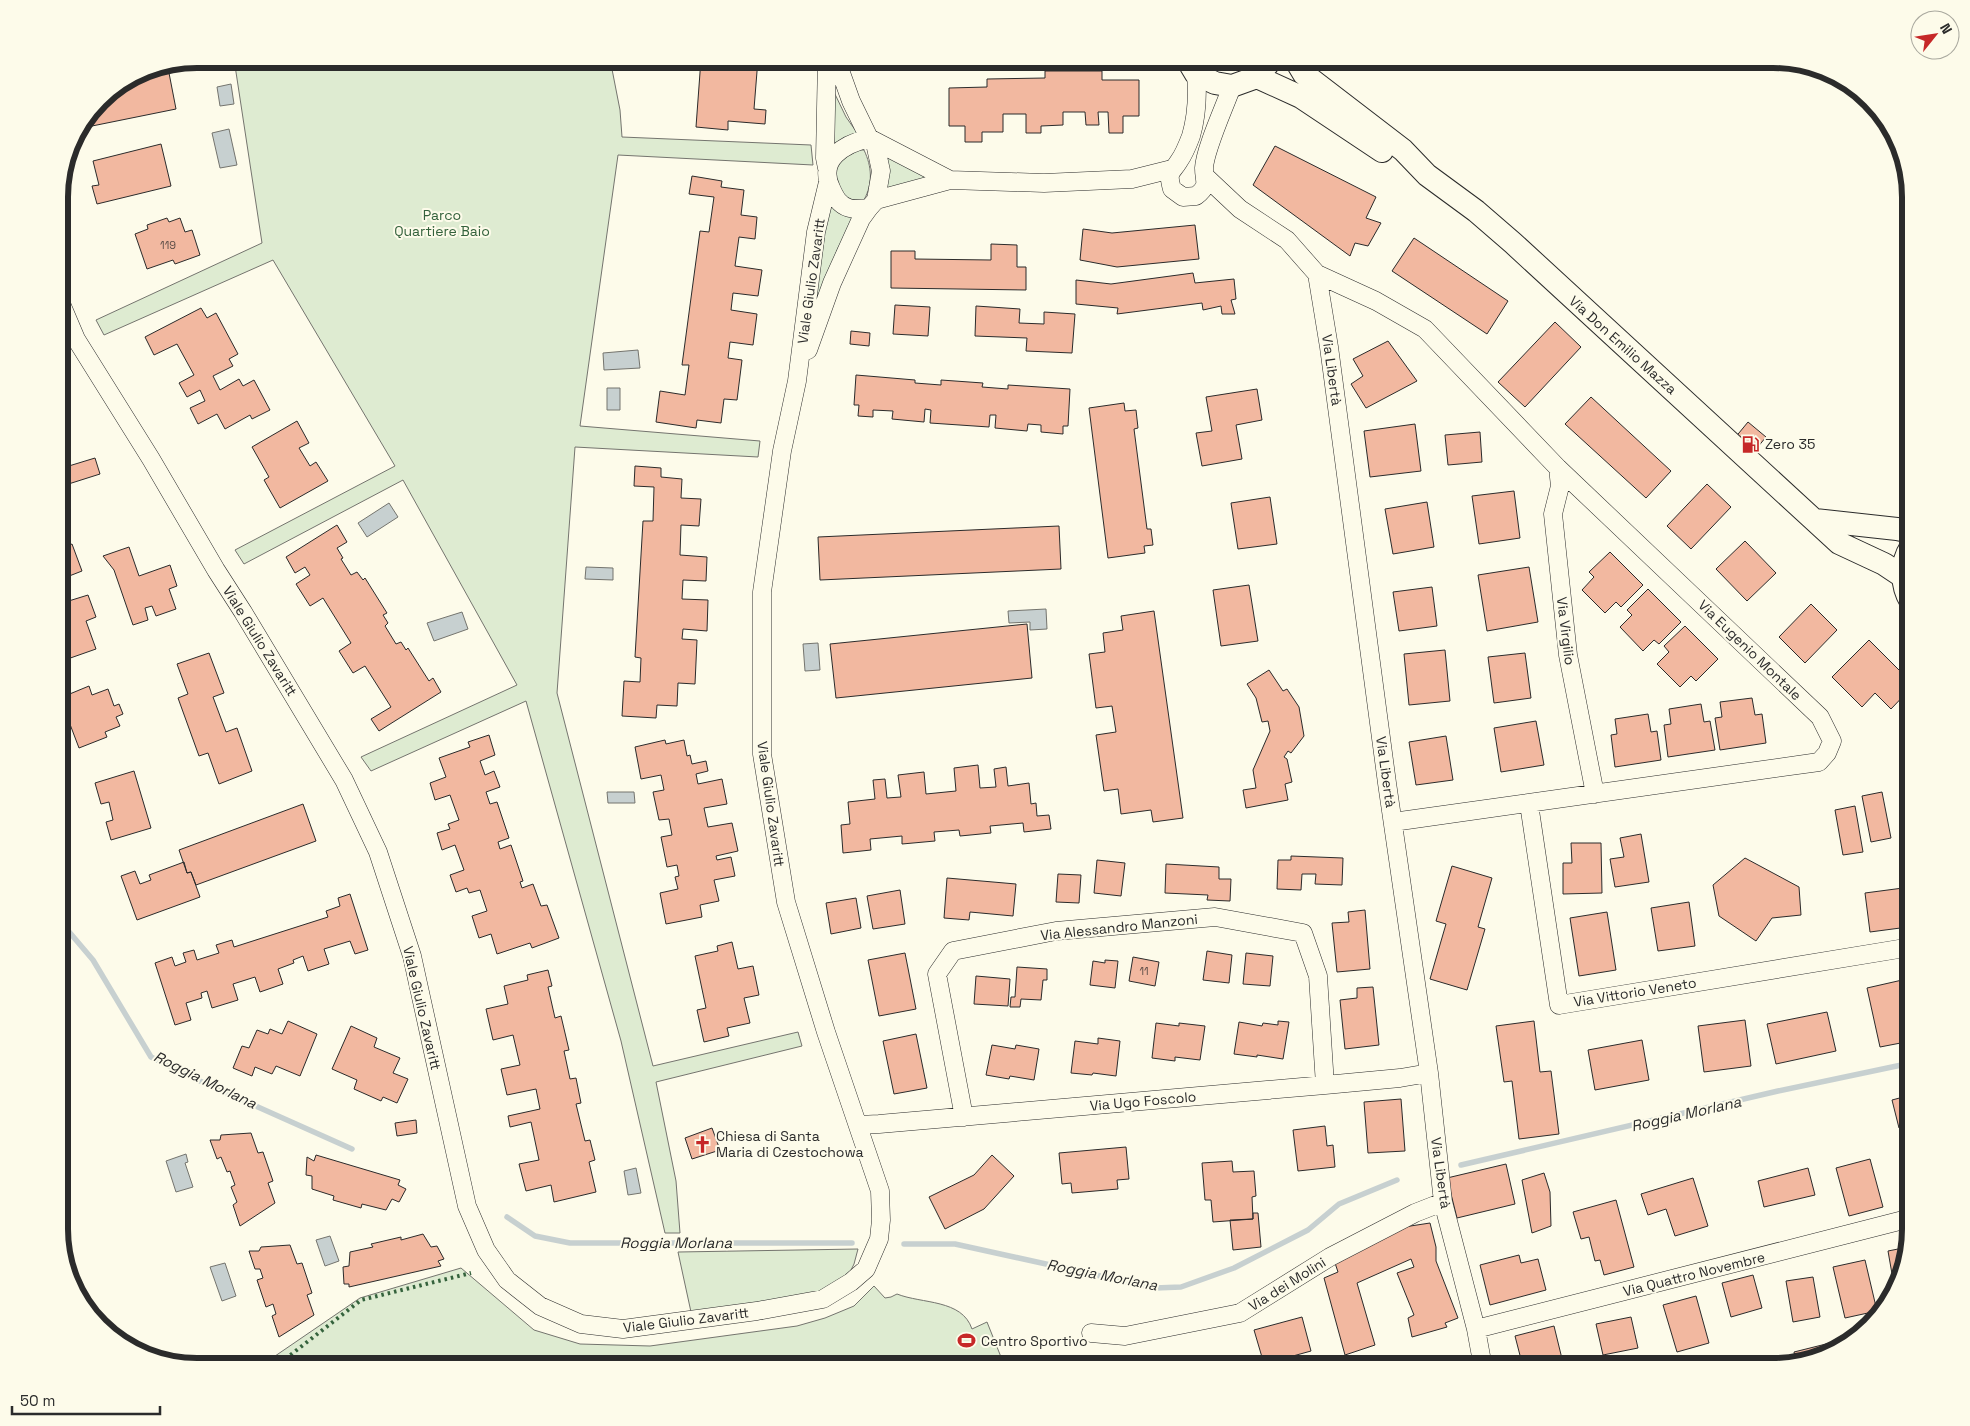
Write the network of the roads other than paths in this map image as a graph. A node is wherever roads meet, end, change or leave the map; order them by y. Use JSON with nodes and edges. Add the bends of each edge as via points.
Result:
{"nodes":[{"id":1,"x":827,"y":68,"type":"edge"},
{"id":2,"x":839,"y":68,"type":"edge"},
{"id":3,"x":1191,"y":68,"type":"edge"},
{"id":4,"x":1194,"y":68,"type":"edge"},
{"id":5,"x":1265,"y":68,"type":"edge"},
{"id":6,"x":1300,"y":68,"type":"edge"},
{"id":7,"x":1258,"y":77,"type":"junction"},
{"id":8,"x":1232,"y":86,"type":"junction"},
{"id":9,"x":872,"y":140,"type":"junction"},
{"id":10,"x":1174,"y":172,"type":"junction"},
{"id":11,"x":1205,"y":174,"type":"junction"},
{"id":12,"x":828,"y":175,"type":"junction"},
{"id":13,"x":1427,"y":176,"type":"junction"},
{"id":14,"x":950,"y":180,"type":"junction"},
{"id":15,"x":1196,"y":196,"type":"junction"},
{"id":16,"x":872,"y":204,"type":"junction"},
{"id":17,"x":1240,"y":209,"type":"junction"},
{"id":18,"x":1317,"y":274,"type":"junction"},
{"id":19,"x":68,"y":320,"type":"edge"},
{"id":20,"x":797,"y":381,"type":"junction"},
{"id":21,"x":1558,"y":468,"type":"junction"},
{"id":22,"x":1815,"y":520,"type":"junction"},
{"id":23,"x":1902,"y":531,"type":"edge"},
{"id":24,"x":1902,"y":576,"type":"edge"},
{"id":25,"x":1595,"y":794,"type":"junction"},
{"id":26,"x":1528,"y":804,"type":"junction"},
{"id":27,"x":1393,"y":822,"type":"junction"},
{"id":28,"x":1902,"y":948,"type":"edge"},
{"id":29,"x":1429,"y":1073,"type":"junction"},
{"id":30,"x":1325,"y":1085,"type":"junction"},
{"id":31,"x":964,"y":1117,"type":"junction"},
{"id":32,"x":858,"y":1124,"type":"junction"},
{"id":33,"x":1443,"y":1202,"type":"junction"},
{"id":34,"x":1902,"y":1220,"type":"edge"},
{"id":35,"x":1476,"y":1330,"type":"junction"},
{"id":36,"x":1091,"y":1333,"type":"dead end"},
{"id":37,"x":1481,"y":1358,"type":"edge"}],
"edges":[{"from":1,"to":12,"type":"street","name":"Viale Giulio Zavaritt"},
{"from":2,"to":9,"type":"street","via":[[851,101]]},
{"from":3,"to":10,"type":"street","via":[[1198,98],[1196,117],[1190,139]]},
{"from":4,"to":8,"type":"street","via":[[1215,83]]},
{"from":5,"to":7,"type":"street"},
{"from":6,"to":13,"type":"street","name":"Via Don Emilio Mazza","via":[[1403,150]]},
{"from":7,"to":8,"type":"street"},
{"from":7,"to":13,"type":"street","name":"Via Don Emilio Mazza","via":[[1301,97]]},
{"from":8,"to":11,"type":"street","via":[[1208,151]]},
{"from":9,"to":12,"type":"street","via":[[853,142],[836,153]]},
{"from":9,"to":14,"type":"street"},
{"from":9,"to":16,"type":"street","via":[[881,172]]},
{"from":10,"to":11,"type":"street","via":[[1186,160],[1196,162]]},
{"from":10,"to":14,"type":"street","via":[[1132,179],[1044,184]]},
{"from":10,"to":15,"type":"street","via":[[1176,194]]},
{"from":11,"to":15,"type":"street","via":[[1202,192]]},
{"from":11,"to":17,"type":"street"},
{"from":12,"to":16,"type":"street","via":[[836,200],[850,209]]},
{"from":12,"to":20,"type":"street","name":"Viale Giulio Zavaritt","via":[[816,232]]},
{"from":13,"to":22,"type":"street","name":"Via Don Emilio Mazza","via":[[1476,211],[1513,243]]},
{"from":14,"to":16,"type":"street"},
{"from":15,"to":17,"type":"street"},
{"from":16,"to":20,"type":"street","name":"Viale Giulio Zavaritt","via":[[861,219],[832,283]]},
{"from":17,"to":18,"type":"street","via":[[1287,240]]},
{"from":18,"to":21,"type":"street","name":"Via Eugenio Montale","via":[[1425,328]]},
{"from":18,"to":27,"type":"street","name":"Via Libertà"},
{"from":19,"to":32,"type":"street","name":"Viale Giulio Zavaritt","via":[[76,339],[344,780],[378,852],[412,956],[468,1206],[486,1250],[507,1280],[540,1306],[581,1324],[623,1329],[822,1299],[866,1269],[879,1239],[880,1191]]},
{"from":20,"to":32,"type":"street","name":"Viale Giulio Zavaritt","via":[[782,451],[762,592],[762,754],[786,902]]},
{"from":21,"to":25,"type":"street","name":"Via Virgilio","via":[[1560,486],[1553,514],[1568,655]]},
{"from":21,"to":25,"type":"street","name":"Via Eugenio Montale","via":[[1820,717],[1832,741],[1819,762]]},
{"from":22,"to":23,"type":"street"},
{"from":22,"to":24,"type":"street","name":"Via Don Emilio Mazza","via":[[1839,542]]},
{"from":25,"to":26,"type":"street","name":"Via Eugenio Montale"},
{"from":26,"to":27,"type":"street","name":"Via Eugenio Montale"},
{"from":26,"to":28,"type":"street","name":"Via Vittorio Veneto","via":[[1559,1005]]},
{"from":27,"to":29,"type":"street","name":"Via Libertà"},
{"from":29,"to":30,"type":"street","name":"Via Ugo Foscolo"},
{"from":29,"to":33,"type":"street","name":"Via Libertà"},
{"from":30,"to":31,"type":"street","name":"Via Ugo Foscolo"},
{"from":30,"to":31,"type":"street","name":"Via Alessandro Manzoni","via":[[1318,976],[1303,933],[1215,917],[1056,931],[953,950],[936,974]]},
{"from":31,"to":32,"type":"street","name":"Via Ugo Foscolo"},
{"from":33,"to":35,"type":"street","name":"Via Libertà"},
{"from":33,"to":36,"type":"street","name":"Via dei Molini","via":[[1330,1257],[1240,1313],[1125,1336]]},
{"from":34,"to":35,"type":"street","name":"Via Quattro Novembre"},
{"from":35,"to":37,"type":"street","name":"Via Libertà"}]}
